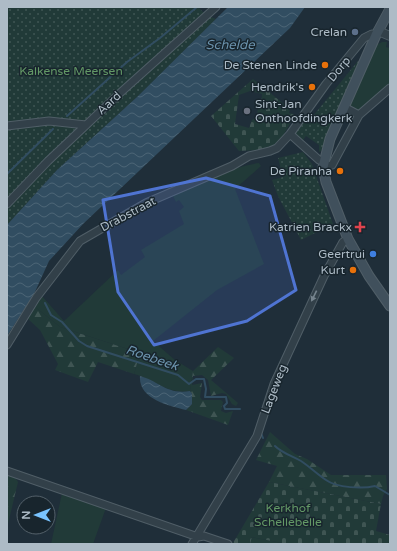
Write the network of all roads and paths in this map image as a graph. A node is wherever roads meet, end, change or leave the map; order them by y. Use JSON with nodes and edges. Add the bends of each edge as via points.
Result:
{"nodes":[{"id":1,"x":216,"y":7,"type":"edge"},
{"id":2,"x":390,"y":9,"type":"edge"},
{"id":3,"x":377,"y":33,"type":"junction"},
{"id":4,"x":390,"y":36,"type":"edge"},
{"id":5,"x":390,"y":88,"type":"edge"},
{"id":6,"x":344,"y":107,"type":"junction"},
{"id":7,"x":360,"y":115,"type":"junction"},
{"id":8,"x":7,"y":126,"type":"edge"},
{"id":9,"x":86,"y":126,"type":"junction"},
{"id":10,"x":290,"y":134,"type":"junction"},
{"id":11,"x":324,"y":164,"type":"junction"},
{"id":12,"x":7,"y":204,"type":"edge"},
{"id":13,"x":348,"y":239,"type":"junction"},
{"id":14,"x":390,"y":306,"type":"edge"},
{"id":15,"x":7,"y":345,"type":"edge"},
{"id":16,"x":7,"y":471,"type":"edge"},
{"id":17,"x":198,"y":537,"type":"junction"},
{"id":18,"x":192,"y":544,"type":"edge"},
{"id":19,"x":228,"y":544,"type":"edge"}],
"edges":[{"from":1,"to":9,"type":"street","name":"Aard"},
{"from":2,"to":3,"type":"main road"},
{"from":3,"to":4,"type":"street"},
{"from":3,"to":6,"type":"main road"},
{"from":3,"to":10,"type":"street","name":"Dorp","via":[[364,38],[326,84]]},
{"from":5,"to":7,"type":"street"},
{"from":6,"to":7,"type":"street"},
{"from":6,"to":11,"type":"main road","via":[[330,139]]},
{"from":7,"to":11,"type":"street","via":[[332,165]]},
{"from":8,"to":9,"type":"street","via":[[49,121]]},
{"from":9,"to":12,"type":"street","name":"Aard"},
{"from":10,"to":11,"type":"street"},
{"from":10,"to":15,"type":"street","name":"Drabstraat","via":[[270,152],[249,156],[232,166],[163,195],[80,241],[55,271]]},
{"from":11,"to":13,"type":"main road","via":[[326,182]]},
{"from":13,"to":14,"type":"main road"},
{"from":13,"to":17,"type":"street","name":"Lageweg","one_way":true,"via":[[343,242],[306,314],[270,395],[257,436]]},
{"from":16,"to":17,"type":"street"},
{"from":17,"to":18,"type":"street","name":"Lageweg"},
{"from":17,"to":19,"type":"street","via":[[204,536]]}]}
